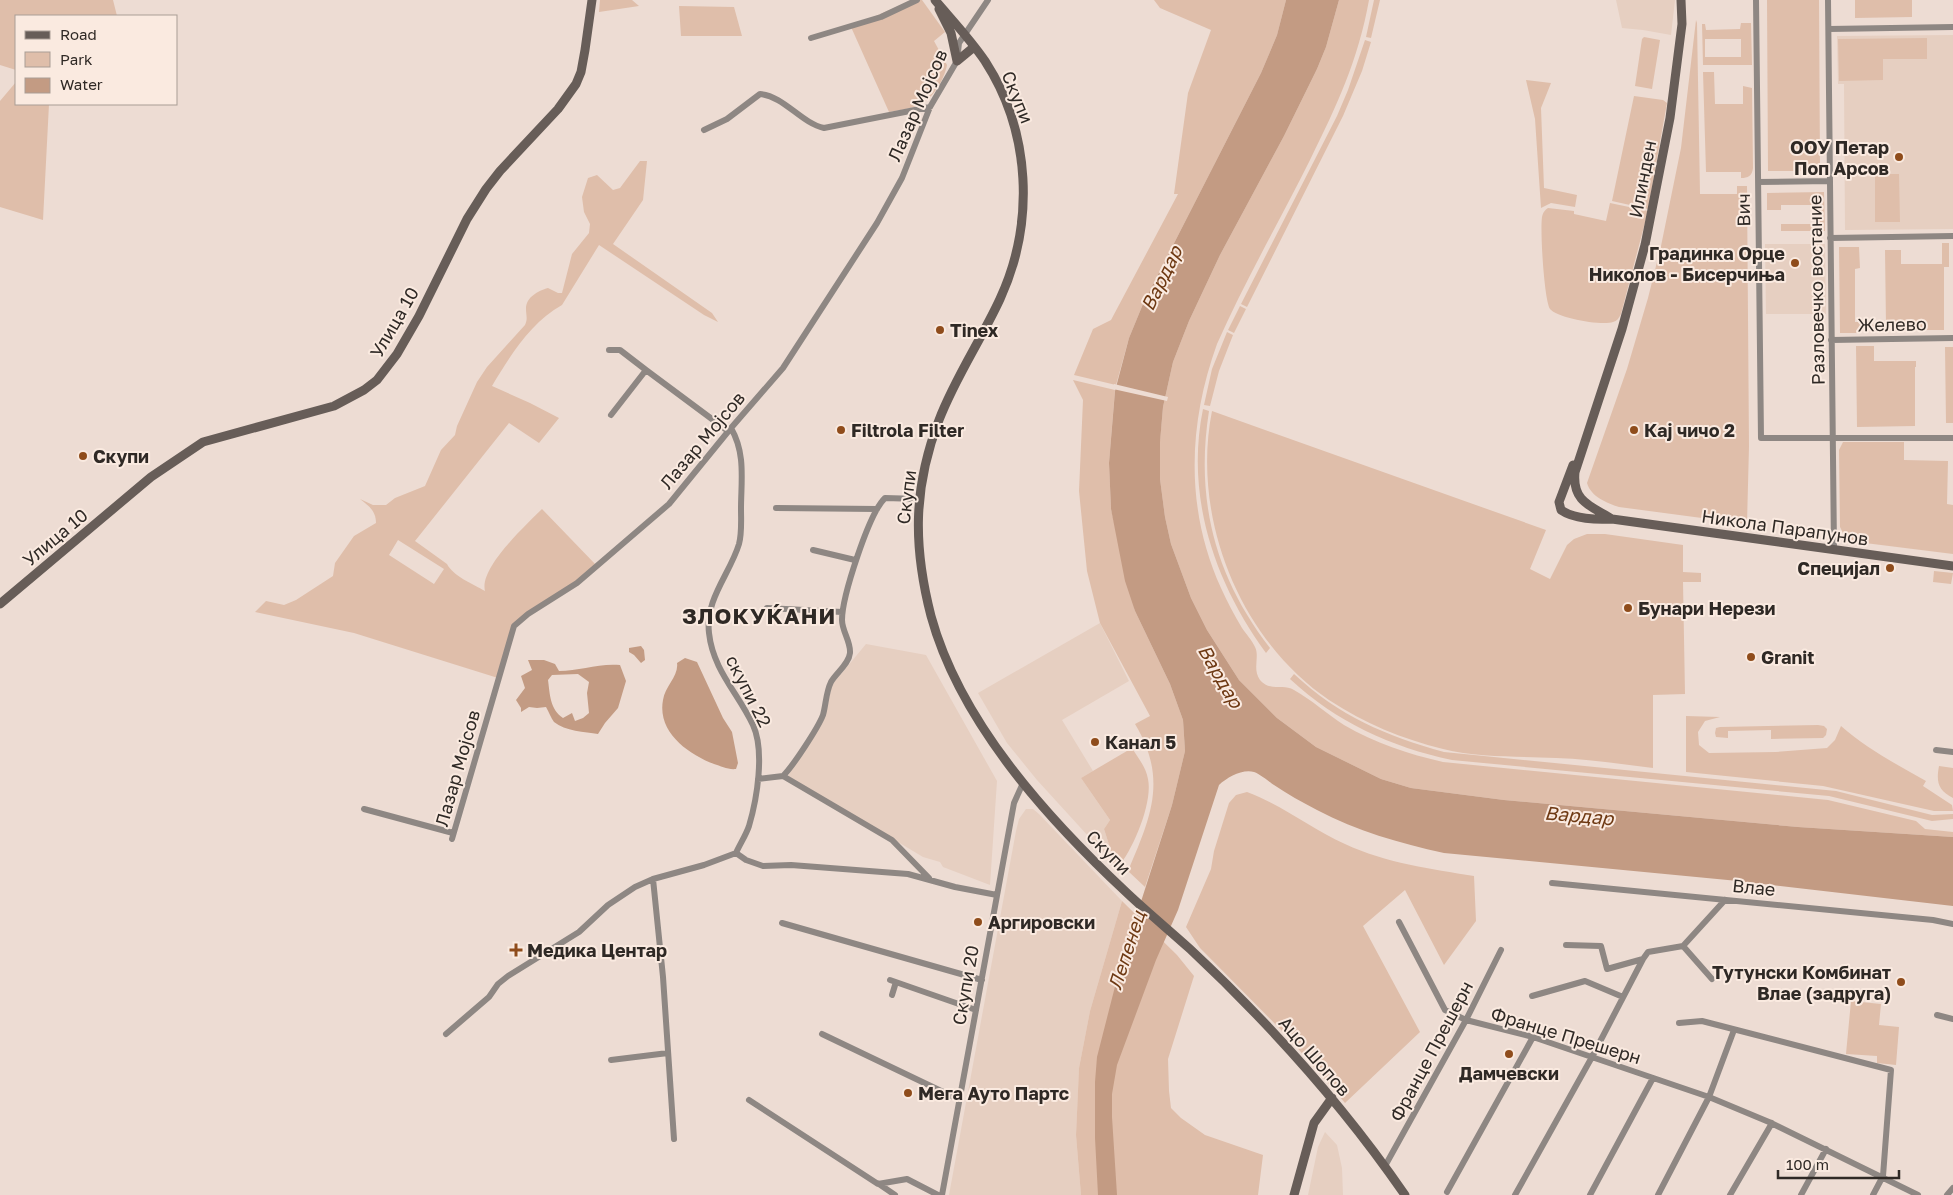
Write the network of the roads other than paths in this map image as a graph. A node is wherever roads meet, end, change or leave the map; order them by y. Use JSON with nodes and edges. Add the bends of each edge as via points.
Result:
{"nodes":[{"id":1,"x":592,"y":0,"type":"edge"},
{"id":2,"x":917,"y":0,"type":"edge"},
{"id":3,"x":935,"y":0,"type":"edge"},
{"id":4,"x":988,"y":0,"type":"edge"},
{"id":5,"x":1681,"y":0,"type":"edge"},
{"id":6,"x":1686,"y":0,"type":"edge"},
{"id":7,"x":1756,"y":0,"type":"edge"},
{"id":8,"x":1828,"y":0,"type":"edge"},
{"id":9,"x":1682,"y":24,"type":"junction"},
{"id":10,"x":1953,"y":27,"type":"edge"},
{"id":11,"x":1829,"y":29,"type":"junction"},
{"id":12,"x":966,"y":35,"type":"junction"},
{"id":13,"x":811,"y":38,"type":"dead end"},
{"id":14,"x":974,"y":47,"type":"junction"},
{"id":15,"x":957,"y":61,"type":"junction"},
{"id":16,"x":930,"y":107,"type":"junction"},
{"id":17,"x":704,"y":130,"type":"dead end"},
{"id":18,"x":1830,"y":181,"type":"junction"},
{"id":19,"x":1758,"y":182,"type":"junction"},
{"id":20,"x":1953,"y":236,"type":"edge"},
{"id":21,"x":1830,"y":238,"type":"junction"},
{"id":22,"x":1953,"y":338,"type":"edge"},
{"id":23,"x":1831,"y":340,"type":"junction"},
{"id":24,"x":609,"y":350,"type":"dead end"},
{"id":25,"x":646,"y":370,"type":"junction"},
{"id":26,"x":610,"y":415,"type":"dead end"},
{"id":27,"x":730,"y":429,"type":"junction"},
{"id":28,"x":1832,"y":438,"type":"junction"},
{"id":29,"x":1953,"y":438,"type":"edge"},
{"id":30,"x":1580,"y":452,"type":"junction"},
{"id":31,"x":919,"y":499,"type":"junction"},
{"id":32,"x":776,"y":508,"type":"dead end"},
{"id":33,"x":877,"y":509,"type":"junction"},
{"id":34,"x":1612,"y":518,"type":"junction"},
{"id":35,"x":1834,"y":549,"type":"junction"},
{"id":36,"x":813,"y":550,"type":"dead end"},
{"id":37,"x":856,"y":560,"type":"junction"},
{"id":38,"x":1953,"y":566,"type":"edge"},
{"id":39,"x":0,"y":604,"type":"edge"},
{"id":40,"x":767,"y":608,"type":"dead end"},
{"id":41,"x":842,"y":612,"type":"junction"},
{"id":42,"x":1936,"y":750,"type":"dead end"},
{"id":43,"x":1953,"y":752,"type":"edge"},
{"id":44,"x":783,"y":776,"type":"junction"},
{"id":45,"x":758,"y":779,"type":"junction"},
{"id":46,"x":1023,"y":783,"type":"junction"},
{"id":47,"x":364,"y":809,"type":"dead end"},
{"id":48,"x":736,"y":853,"type":"junction"},
{"id":49,"x":653,"y":879,"type":"junction"},
{"id":50,"x":930,"y":879,"type":"junction"},
{"id":51,"x":1552,"y":882,"type":"dead end"},
{"id":52,"x":997,"y":894,"type":"junction"},
{"id":53,"x":1726,"y":900,"type":"junction"},
{"id":54,"x":1399,"y":922,"type":"dead end"},
{"id":55,"x":782,"y":924,"type":"dead end"},
{"id":56,"x":1953,"y":924,"type":"edge"},
{"id":57,"x":1566,"y":945,"type":"dead end"},
{"id":58,"x":1683,"y":946,"type":"junction"},
{"id":59,"x":1189,"y":948,"type":"joint"},
{"id":60,"x":1501,"y":950,"type":"dead end"},
{"id":61,"x":1643,"y":959,"type":"junction"},
{"id":62,"x":1712,"y":979,"type":"dead end"},
{"id":63,"x":982,"y":980,"type":"junction"},
{"id":64,"x":892,"y":995,"type":"dead end"},
{"id":65,"x":1532,"y":996,"type":"dead end"},
{"id":66,"x":1623,"y":996,"type":"junction"},
{"id":67,"x":976,"y":1010,"type":"junction"},
{"id":68,"x":1937,"y":1016,"type":"dead end"},
{"id":69,"x":1953,"y":1019,"type":"edge"},
{"id":70,"x":1466,"y":1020,"type":"junction"},
{"id":71,"x":1678,"y":1023,"type":"dead end"},
{"id":72,"x":1734,"y":1030,"type":"junction"},
{"id":73,"x":446,"y":1034,"type":"dead end"},
{"id":74,"x":822,"y":1034,"type":"dead end"},
{"id":75,"x":1533,"y":1037,"type":"junction"},
{"id":76,"x":668,"y":1053,"type":"junction"},
{"id":77,"x":1592,"y":1056,"type":"junction"},
{"id":78,"x":611,"y":1060,"type":"dead end"},
{"id":79,"x":1653,"y":1078,"type":"junction"},
{"id":80,"x":1709,"y":1097,"type":"junction"},
{"id":81,"x":1332,"y":1098,"type":"junction"},
{"id":82,"x":749,"y":1100,"type":"dead end"},
{"id":83,"x":960,"y":1100,"type":"junction"},
{"id":84,"x":1772,"y":1123,"type":"junction"},
{"id":85,"x":674,"y":1139,"type":"dead end"},
{"id":86,"x":1826,"y":1148,"type":"junction"},
{"id":87,"x":1385,"y":1166,"type":"junction"},
{"id":88,"x":1883,"y":1176,"type":"junction"},
{"id":89,"x":878,"y":1184,"type":"junction"},
{"id":90,"x":1953,"y":1188,"type":"edge"},
{"id":91,"x":1447,"y":1192,"type":"dead end"},
{"id":92,"x":895,"y":1195,"type":"edge"},
{"id":93,"x":938,"y":1195,"type":"edge"},
{"id":94,"x":942,"y":1195,"type":"edge"},
{"id":95,"x":1294,"y":1195,"type":"edge"},
{"id":96,"x":1405,"y":1195,"type":"edge"},
{"id":97,"x":1515,"y":1195,"type":"edge"},
{"id":98,"x":1590,"y":1195,"type":"edge"},
{"id":99,"x":1658,"y":1195,"type":"edge"},
{"id":100,"x":1730,"y":1195,"type":"edge"},
{"id":101,"x":1801,"y":1195,"type":"edge"},
{"id":102,"x":1873,"y":1195,"type":"edge"},
{"id":103,"x":1918,"y":1195,"type":"edge"},
{"id":104,"x":1947,"y":1195,"type":"edge"}],
"edges":[{"from":1,"to":39,"type":"street","name":"Улица 10","via":[[586,50],[576,84],[558,109],[486,189],[397,354],[377,380],[334,406],[203,442],[151,477]]},
{"from":2,"to":13,"type":"street","via":[[880,17]]},
{"from":3,"to":12,"type":"street","name":"Скупи"},
{"from":3,"to":15,"type":"street","via":[[951,33]]},
{"from":4,"to":12,"type":"street","name":"Лазар Мојсов"},
{"from":5,"to":9,"type":"street","name":"Илинден"},
{"from":6,"to":9,"type":"street","name":"Илинден"},
{"from":7,"to":19,"type":"street","name":"Вич"},
{"from":8,"to":11,"type":"street","name":"Разловечко востание"},
{"from":9,"to":30,"type":"street","name":"Илинден","via":[[1670,118],[1645,245],[1614,355]]},
{"from":10,"to":11,"type":"street"},
{"from":11,"to":18,"type":"street","name":"Разловечко востание"},
{"from":12,"to":14,"type":"street","name":"Скупи"},
{"from":12,"to":15,"type":"street","name":"Лазар Мојсов","via":[[960,43]]},
{"from":14,"to":15,"type":"street"},
{"from":14,"to":31,"type":"street","name":"Скупи","via":[[999,86],[1017,138],[1023,182],[1021,227],[1000,299],[939,420]]},
{"from":15,"to":16,"type":"street","name":"Лазар Мојсов"},
{"from":16,"to":17,"type":"street","via":[[824,128],[770,96],[760,94],[726,119]]},
{"from":16,"to":27,"type":"street","name":"Лазар Мојсов","via":[[902,178],[877,223],[783,368]]},
{"from":18,"to":19,"type":"street","name":"Разловечко востание"},
{"from":18,"to":21,"type":"street","name":"Разловечко востание"},
{"from":19,"to":28,"type":"street","name":"Вич","via":[[1761,438]]},
{"from":20,"to":21,"type":"street"},
{"from":21,"to":23,"type":"street","name":"Разловечко востание"},
{"from":22,"to":23,"type":"street","name":"Желево"},
{"from":23,"to":28,"type":"street","name":"Разловечко востание"},
{"from":24,"to":25,"type":"street","via":[[620,350]]},
{"from":25,"to":26,"type":"street"},
{"from":25,"to":27,"type":"street"},
{"from":27,"to":45,"type":"street","name":"скупи 22","via":[[738,440],[743,466],[739,542],[713,601],[709,633],[725,680],[753,723]]},
{"from":27,"to":47,"type":"street","name":"Лазар Мојсов","via":[[669,504],[577,583],[514,626],[453,836]]},
{"from":28,"to":29,"type":"street"},
{"from":28,"to":35,"type":"street","name":"Разловечко востание"},
{"from":30,"to":34,"type":"street","name":"Илинден","via":[[1575,476],[1577,493],[1585,503]]},
{"from":30,"to":34,"type":"street","name":"Илинден","via":[[1566,481],[1560,508],[1571,515],[1601,520]]},
{"from":31,"to":33,"type":"street","via":[[885,498]]},
{"from":31,"to":46,"type":"street","name":"Скупи","via":[[919,558],[938,638],[972,707],[995,746]]},
{"from":32,"to":33,"type":"street"},
{"from":33,"to":37,"type":"street"},
{"from":34,"to":35,"type":"street","name":"Никола Парапунов"},
{"from":35,"to":38,"type":"street","name":"Никола Парапунов"},
{"from":36,"to":37,"type":"street"},
{"from":37,"to":41,"type":"street"},
{"from":40,"to":41,"type":"street"},
{"from":41,"to":44,"type":"street","via":[[850,656],[831,682],[822,716]]},
{"from":42,"to":43,"type":"street"},
{"from":44,"to":45,"type":"street"},
{"from":44,"to":50,"type":"street","via":[[892,840]]},
{"from":45,"to":48,"type":"street","name":"скупи 22","via":[[748,826]]},
{"from":46,"to":52,"type":"street","name":"Скупи 20","via":[[1014,803]]},
{"from":46,"to":59,"type":"street","name":"Скупи","via":[[1063,829],[1128,894]]},
{"from":48,"to":49,"type":"street"},
{"from":48,"to":50,"type":"street","via":[[763,866],[872,870]]},
{"from":49,"to":73,"type":"street","via":[[608,905],[579,932],[508,976]]},
{"from":49,"to":76,"type":"street"},
{"from":50,"to":52,"type":"street"},
{"from":51,"to":53,"type":"street","name":"Влае"},
{"from":52,"to":63,"type":"street","name":"Скупи 20"},
{"from":53,"to":56,"type":"street","name":"Влае"},
{"from":53,"to":58,"type":"street"},
{"from":54,"to":70,"type":"street","name":"Францe Прешерн","via":[[1445,1010]]},
{"from":55,"to":63,"type":"street"},
{"from":57,"to":61,"type":"street","via":[[1601,946],[1607,969]]},
{"from":58,"to":61,"type":"street","via":[[1648,952]]},
{"from":58,"to":62,"type":"street"},
{"from":59,"to":81,"type":"street","name":"Ацо Шопов","via":[[1263,1021]]},
{"from":60,"to":70,"type":"street","name":"Франце Прешерн"},
{"from":61,"to":66,"type":"street"},
{"from":63,"to":67,"type":"street","name":"Скупи 20"},
{"from":64,"to":67,"type":"street","via":[[893,981]]},
{"from":65,"to":66,"type":"street","via":[[1584,981]]},
{"from":66,"to":77,"type":"street"},
{"from":67,"to":83,"type":"street","name":"Скупи 20"},
{"from":68,"to":69,"type":"street"},
{"from":70,"to":75,"type":"street","name":"Францe Прешерн"},
{"from":70,"to":87,"type":"street","name":"Франце Прешерн"},
{"from":71,"to":72,"type":"street","via":[[1702,1021]]},
{"from":72,"to":80,"type":"street"},
{"from":72,"to":88,"type":"street","via":[[1890,1070]]},
{"from":74,"to":83,"type":"street"},
{"from":75,"to":77,"type":"street","name":"Францe Прешерн"},
{"from":75,"to":91,"type":"street"},
{"from":76,"to":78,"type":"street"},
{"from":76,"to":85,"type":"street"},
{"from":77,"to":79,"type":"street","name":"Францe Прешерн"},
{"from":77,"to":97,"type":"street"},
{"from":79,"to":80,"type":"street","name":"Францe Прешерн"},
{"from":79,"to":98,"type":"street"},
{"from":80,"to":84,"type":"street","name":"Францe Прешерн"},
{"from":80,"to":99,"type":"street"},
{"from":81,"to":87,"type":"street","name":"Ацо Шопов"},
{"from":81,"to":95,"type":"street","via":[[1314,1124]]},
{"from":82,"to":89,"type":"street"},
{"from":83,"to":94,"type":"street","name":"Скупи 20"},
{"from":84,"to":86,"type":"street","name":"Францe Прешерн"},
{"from":84,"to":100,"type":"street"},
{"from":86,"to":88,"type":"street","name":"Францe Прешерн"},
{"from":86,"to":101,"type":"street"},
{"from":87,"to":96,"type":"street","name":"Ацо Шопов"},
{"from":88,"to":102,"type":"street"},
{"from":88,"to":103,"type":"street","name":"Францe Прешерн"},
{"from":89,"to":92,"type":"street"},
{"from":89,"to":93,"type":"street","via":[[907,1179]]},
{"from":90,"to":104,"type":"street"}]}
